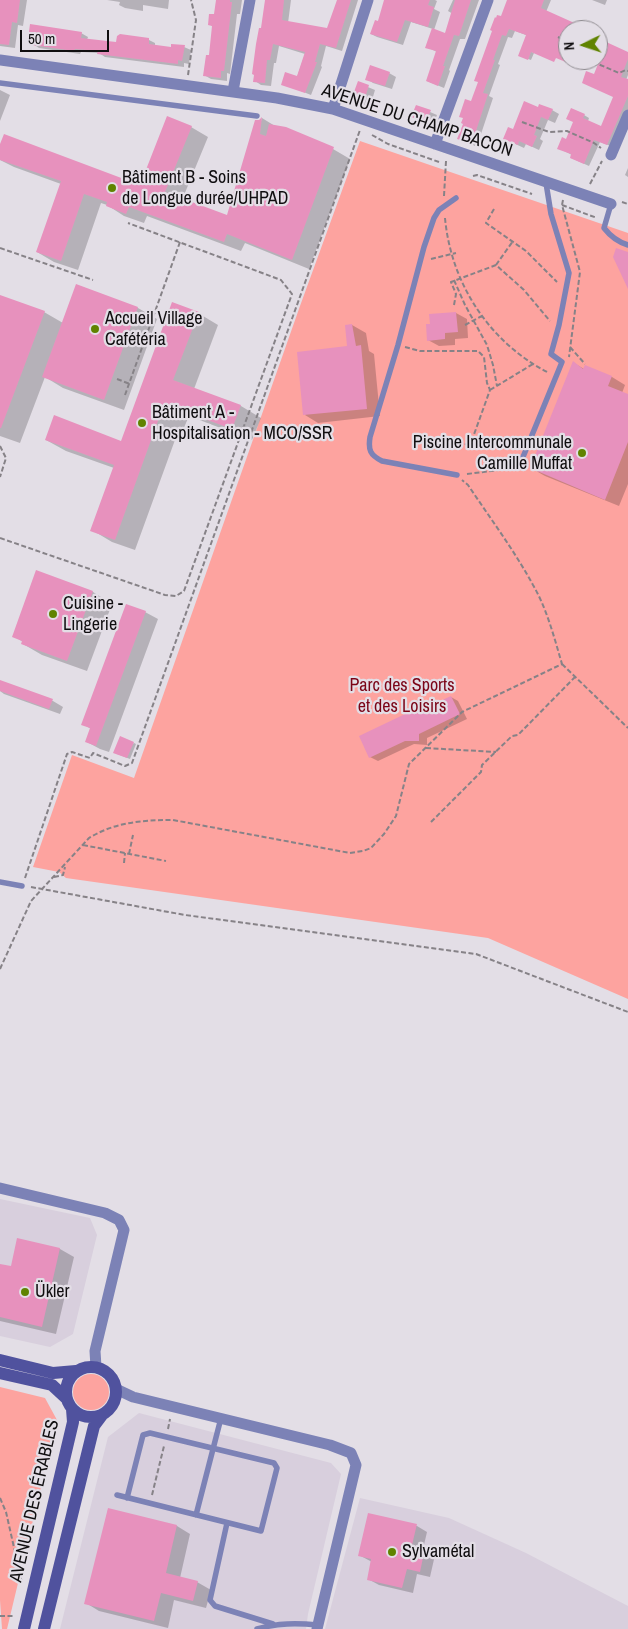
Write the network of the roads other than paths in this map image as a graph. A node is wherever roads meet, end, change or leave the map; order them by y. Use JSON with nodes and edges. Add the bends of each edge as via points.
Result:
{"nodes":[{"id":1,"x":250,"y":0,"type":"edge"},
{"id":2,"x":368,"y":0,"type":"edge"},
{"id":3,"x":488,"y":0,"type":"edge"},
{"id":4,"x":0,"y":60,"type":"edge"},
{"id":5,"x":0,"y":83,"type":"edge"},
{"id":6,"x":233,"y":91,"type":"junction"},
{"id":7,"x":333,"y":109,"type":"junction"},
{"id":8,"x":628,"y":115,"type":"edge"},
{"id":9,"x":257,"y":116,"type":"dead end"},
{"id":10,"x":435,"y":144,"type":"junction"},
{"id":11,"x":612,"y":155,"type":"road end"},
{"id":12,"x":546,"y":183,"type":"junction"},
{"id":13,"x":456,"y":198,"type":"dead end"},
{"id":14,"x":611,"y":204,"type":"joint"},
{"id":15,"x":628,"y":245,"type":"edge"},
{"id":16,"x":506,"y":468,"type":"road end"},
{"id":17,"x":457,"y":475,"type":"road end"},
{"id":18,"x":0,"y":882,"type":"edge"},
{"id":19,"x":22,"y":886,"type":"road end"},
{"id":20,"x":0,"y":1188,"type":"edge"},
{"id":21,"x":0,"y":1360,"type":"edge"},
{"id":22,"x":96,"y":1367,"type":"junction"},
{"id":23,"x":76,"y":1371,"type":"junction"},
{"id":24,"x":0,"y":1373,"type":"edge"},
{"id":25,"x":116,"y":1389,"type":"junction"},
{"id":26,"x":69,"y":1403,"type":"junction"},
{"id":27,"x":103,"y":1414,"type":"junction"},
{"id":28,"x":221,"y":1418,"type":"junction"},
{"id":29,"x":213,"y":1448,"type":"junction"},
{"id":30,"x":117,"y":1495,"type":"dead end"},
{"id":31,"x":128,"y":1498,"type":"junction"},
{"id":32,"x":196,"y":1515,"type":"junction"},
{"id":33,"x":227,"y":1523,"type":"junction"},
{"id":34,"x":273,"y":1624,"type":"junction"},
{"id":35,"x":19,"y":1626,"type":"edge"},
{"id":36,"x":317,"y":1627,"type":"edge"},
{"id":37,"x":44,"y":1629,"type":"edge"},
{"id":38,"x":257,"y":1629,"type":"edge"}],
"edges":[{"from":1,"to":6,"type":"street"},
{"from":2,"to":7,"type":"street"},
{"from":3,"to":10,"type":"street"},
{"from":4,"to":6,"type":"street","name":"AVENUE DU CHAMP BACON"},
{"from":5,"to":9,"type":"lane"},
{"from":6,"to":7,"type":"street","name":"AVENUE DU CHAMP BACON"},
{"from":7,"to":10,"type":"street","name":"AVENUE DU CHAMP BACON"},
{"from":8,"to":11,"type":"street"},
{"from":10,"to":12,"type":"street","name":"AVENUE DU CHAMP BACON"},
{"from":12,"to":14,"type":"street","name":"AVENUE DU CHAMP BACON"},
{"from":12,"to":16,"type":"lane","via":[[551,214],[569,273],[551,354],[562,362],[523,457]]},
{"from":13,"to":17,"type":"lane","via":[[439,210],[424,247],[370,437],[370,451],[382,461]]},
{"from":14,"to":15,"type":"lane","via":[[604,228],[618,242]]},
{"from":18,"to":19,"type":"lane"},
{"from":20,"to":22,"type":"street","via":[[105,1213],[118,1220],[124,1230],[95,1351]]},
{"from":21,"to":23,"type":"main road","via":[[53,1373]]},
{"from":22,"to":23,"type":"main road"},
{"from":22,"to":25,"type":"main road","via":[[110,1374]]},
{"from":23,"to":26,"type":"main road","via":[[67,1383]]},
{"from":24,"to":26,"type":"main road","name":"AVENUE DES ÉRABLES","via":[[52,1386]]},
{"from":25,"to":27,"type":"main road","via":[[113,1404]]},
{"from":25,"to":28,"type":"street","via":[[133,1397]]},
{"from":26,"to":27,"type":"main road","via":[[78,1414],[86,1417]]},
{"from":26,"to":35,"type":"main road","name":"AVENUE DES ÉRABLES","via":[[74,1422]]},
{"from":27,"to":37,"type":"main road","via":[[94,1426]]},
{"from":28,"to":29,"type":"lane"},
{"from":28,"to":36,"type":"street","via":[[351,1452],[356,1465]]},
{"from":29,"to":31,"type":"lane","via":[[150,1433],[143,1435]]},
{"from":29,"to":32,"type":"lane"},
{"from":29,"to":33,"type":"lane","via":[[274,1463],[277,1468],[261,1531]]},
{"from":30,"to":31,"type":"lane"},
{"from":31,"to":32,"type":"lane"},
{"from":32,"to":33,"type":"lane"},
{"from":33,"to":34,"type":"lane","via":[[210,1600],[215,1606]]},
{"from":34,"to":36,"type":"lane","via":[[295,1622]]},
{"from":34,"to":38,"type":"lane"}]}
